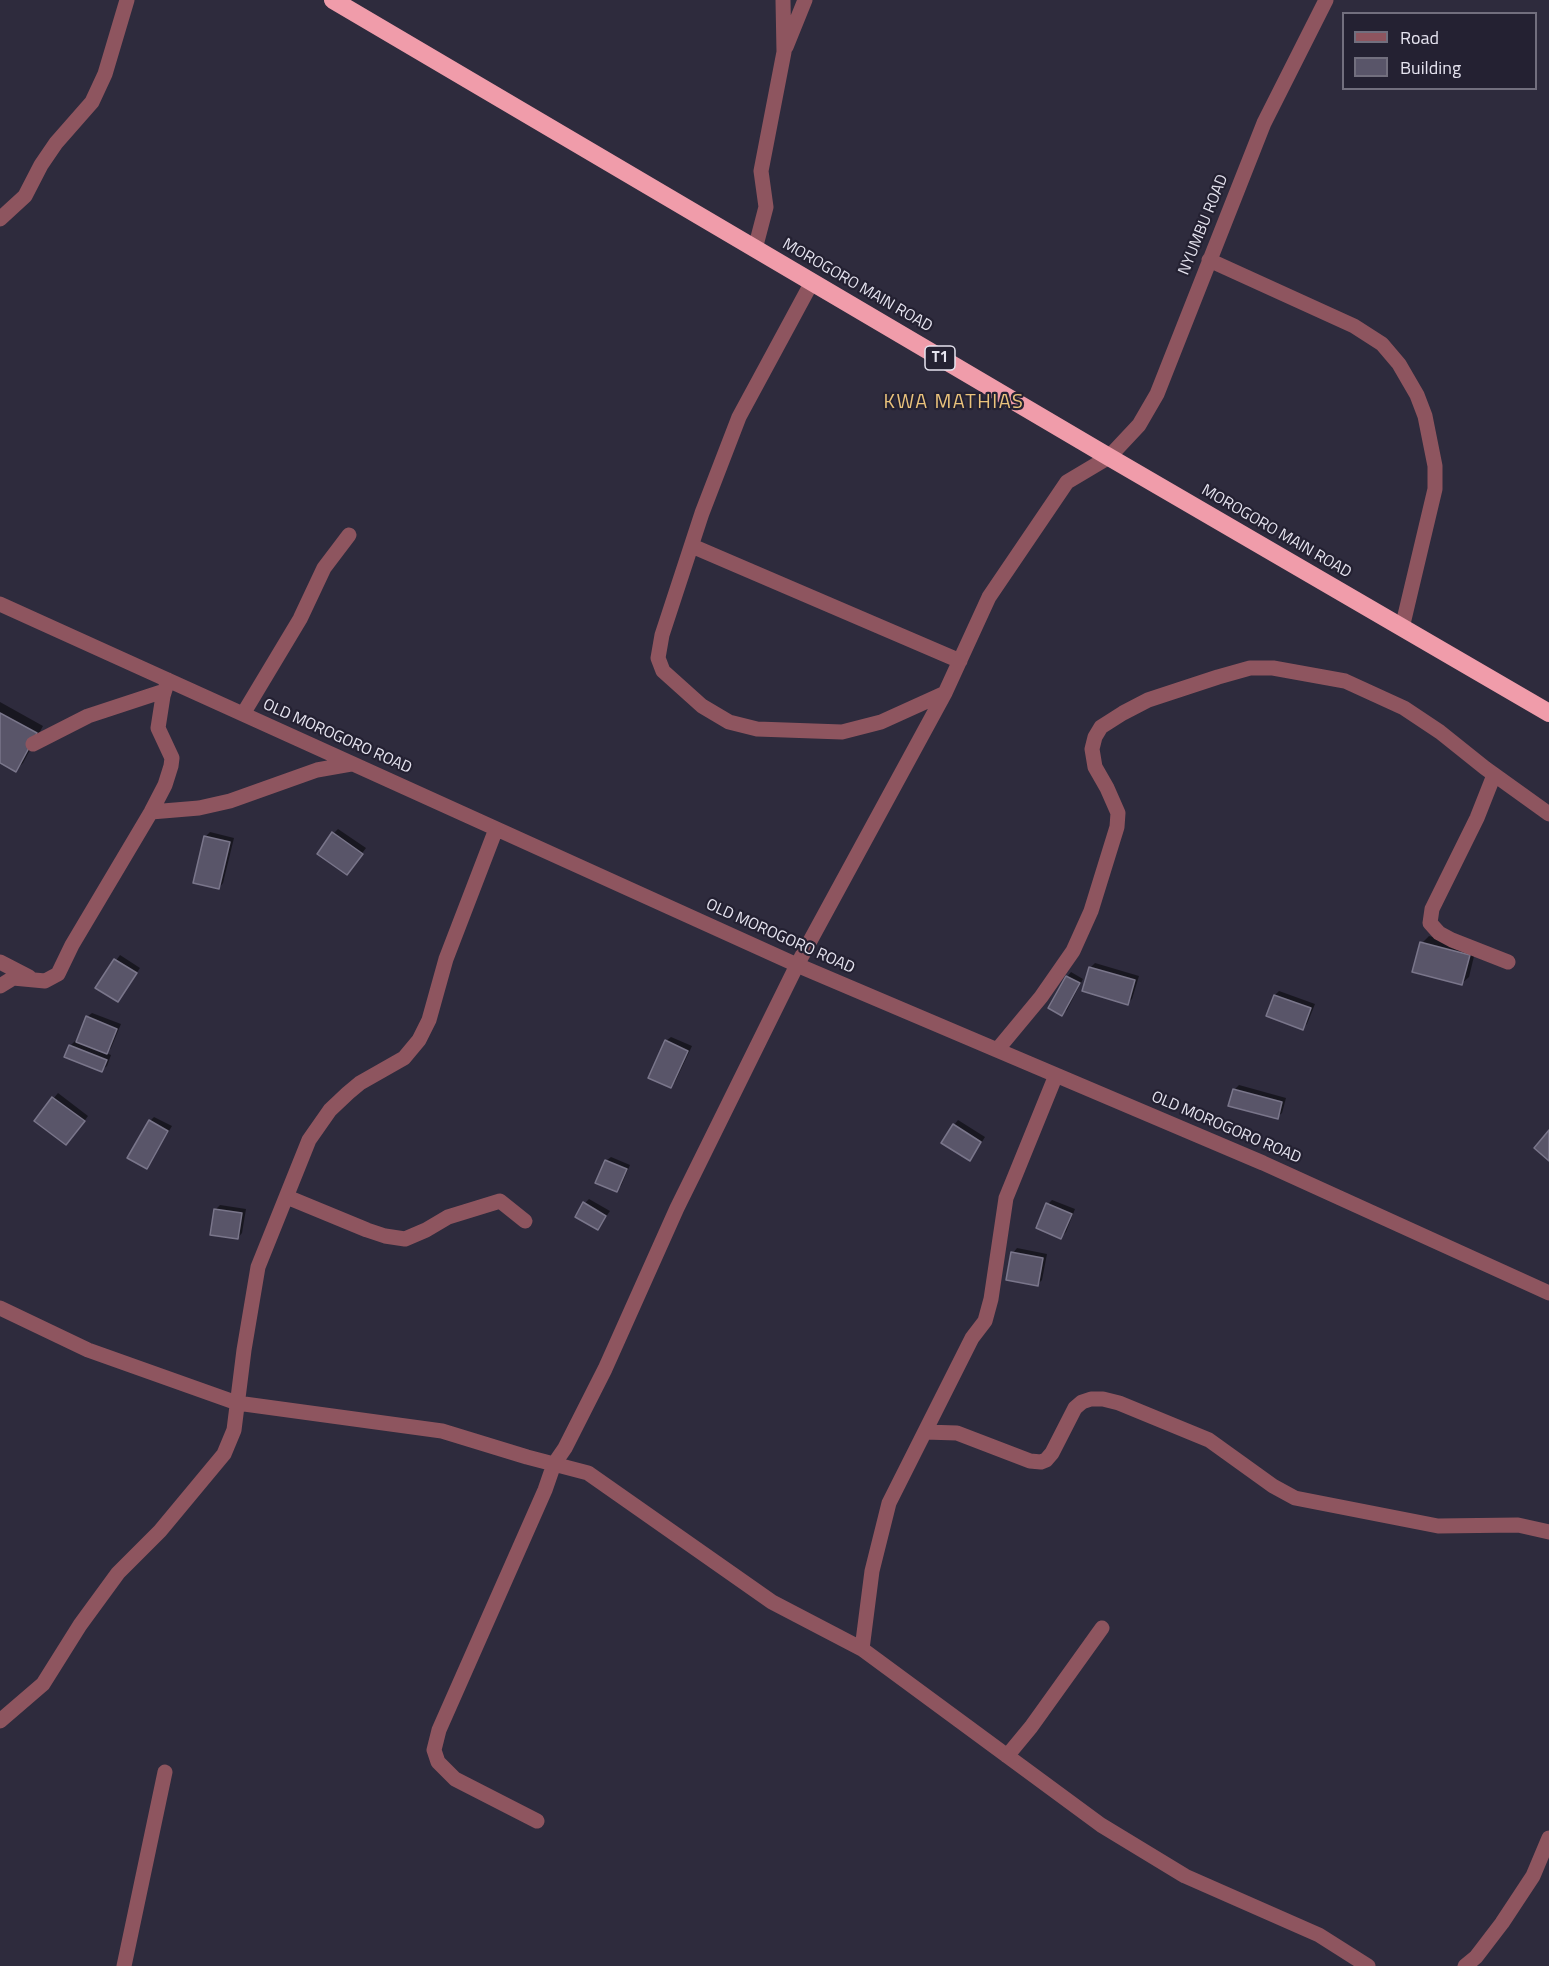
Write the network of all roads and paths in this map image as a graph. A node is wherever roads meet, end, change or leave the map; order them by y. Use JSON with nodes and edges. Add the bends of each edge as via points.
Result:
{"nodes":[{"id":1,"x":127,"y":0,"type":"edge"},
{"id":2,"x":333,"y":0,"type":"edge"},
{"id":3,"x":783,"y":0,"type":"edge"},
{"id":4,"x":805,"y":0,"type":"edge"},
{"id":5,"x":1326,"y":0,"type":"edge"},
{"id":6,"x":784,"y":52,"type":"junction"},
{"id":7,"x":0,"y":219,"type":"edge"},
{"id":8,"x":755,"y":249,"type":"junction"},
{"id":9,"x":1209,"y":260,"type":"junction"},
{"id":10,"x":812,"y":282,"type":"junction"},
{"id":11,"x":1109,"y":457,"type":"junction"},
{"id":12,"x":349,"y":535,"type":"dead end"},
{"id":13,"x":692,"y":546,"type":"junction"},
{"id":14,"x":0,"y":604,"type":"edge"},
{"id":15,"x":1402,"y":628,"type":"junction"},
{"id":16,"x":960,"y":661,"type":"junction"},
{"id":17,"x":166,"y":686,"type":"junction"},
{"id":18,"x":945,"y":693,"type":"junction"},
{"id":19,"x":1549,"y":713,"type":"edge"},
{"id":20,"x":243,"y":714,"type":"junction"},
{"id":21,"x":33,"y":744,"type":"dead end"},
{"id":22,"x":351,"y":764,"type":"junction"},
{"id":23,"x":1494,"y":775,"type":"junction"},
{"id":24,"x":150,"y":812,"type":"junction"},
{"id":25,"x":1549,"y":814,"type":"edge"},
{"id":26,"x":496,"y":829,"type":"junction"},
{"id":27,"x":0,"y":962,"type":"edge"},
{"id":28,"x":1508,"y":962,"type":"dead end"},
{"id":29,"x":797,"y":965,"type":"junction"},
{"id":30,"x":31,"y":978,"type":"junction"},
{"id":31,"x":0,"y":986,"type":"edge"},
{"id":32,"x":997,"y":1050,"type":"junction"},
{"id":33,"x":1056,"y":1075,"type":"junction"},
{"id":34,"x":287,"y":1197,"type":"junction"},
{"id":35,"x":525,"y":1221,"type":"dead end"},
{"id":36,"x":1549,"y":1293,"type":"edge"},
{"id":37,"x":0,"y":1308,"type":"edge"},
{"id":38,"x":237,"y":1403,"type":"junction"},
{"id":39,"x":925,"y":1432,"type":"junction"},
{"id":40,"x":565,"y":1448,"type":"junction"},
{"id":41,"x":554,"y":1464,"type":"junction"},
{"id":42,"x":588,"y":1473,"type":"junction"},
{"id":43,"x":1549,"y":1532,"type":"edge"},
{"id":44,"x":1102,"y":1628,"type":"dead end"},
{"id":45,"x":862,"y":1649,"type":"junction"},
{"id":46,"x":0,"y":1720,"type":"edge"},
{"id":47,"x":1007,"y":1756,"type":"junction"},
{"id":48,"x":165,"y":1772,"type":"dead end"},
{"id":49,"x":537,"y":1821,"type":"dead end"},
{"id":50,"x":1549,"y":1838,"type":"edge"},
{"id":51,"x":124,"y":1966,"type":"edge"},
{"id":52,"x":1368,"y":1966,"type":"edge"},
{"id":53,"x":1465,"y":1966,"type":"edge"}],
"edges":[{"from":1,"to":7,"type":"street","via":[[105,74],[92,102],[56,143],[25,196]]},
{"from":2,"to":8,"type":"highway","name":"MOROGORO MAIN ROAD","number":"T1"},
{"from":3,"to":6,"type":"street"},
{"from":4,"to":6,"type":"street"},
{"from":5,"to":9,"type":"street","name":"NYUMBU ROAD","via":[[1264,123]]},
{"from":6,"to":8,"type":"street","via":[[760,171],[766,207]]},
{"from":8,"to":10,"type":"highway","name":"MOROGORO MAIN ROAD","number":"T1"},
{"from":9,"to":11,"type":"street","name":"NYUMBU ROAD","via":[[1156,394],[1139,425]]},
{"from":9,"to":15,"type":"street","via":[[1354,326],[1382,344],[1417,395],[1435,466],[1435,489]]},
{"from":10,"to":11,"type":"highway","name":"MOROGORO MAIN ROAD","number":"T1"},
{"from":10,"to":13,"type":"street","via":[[739,417]]},
{"from":11,"to":15,"type":"highway","name":"MOROGORO MAIN ROAD","number":"T1"},
{"from":11,"to":16,"type":"street","name":"NYUMBU ROAD","via":[[1067,482],[989,597]]},
{"from":12,"to":20,"type":"street","via":[[324,568],[294,629]]},
{"from":13,"to":16,"type":"street"},
{"from":13,"to":18,"type":"street","via":[[658,658],[663,671],[702,706],[729,722],[757,729],[842,732],[881,722]]},
{"from":14,"to":17,"type":"street","name":"OLD MOROGORO ROAD"},
{"from":15,"to":19,"type":"highway","name":"MOROGORO MAIN ROAD","number":"T1"},
{"from":16,"to":18,"type":"street","name":"NYUMBU ROAD"},
{"from":17,"to":20,"type":"street","name":"OLD MOROGORO ROAD"},
{"from":17,"to":21,"type":"street","via":[[88,716]]},
{"from":17,"to":24,"type":"street","via":[[158,728],[172,758],[171,766]]},
{"from":18,"to":29,"type":"street","name":"NYUMBU ROAD"},
{"from":20,"to":22,"type":"street","name":"OLD MOROGORO ROAD"},
{"from":22,"to":24,"type":"street","via":[[317,770],[230,801]]},
{"from":22,"to":26,"type":"street","name":"OLD MOROGORO ROAD"},
{"from":23,"to":25,"type":"street"},
{"from":23,"to":28,"type":"street","via":[[1432,909],[1430,923],[1452,940]]},
{"from":23,"to":32,"type":"street","via":[[1404,708],[1345,681],[1294,671],[1250,668],[1148,700],[1122,713],[1101,727],[1092,749],[1095,767],[1118,813],[1091,911],[1073,951]]},
{"from":24,"to":30,"type":"street","via":[[57,974],[45,981]]},
{"from":26,"to":29,"type":"street","name":"OLD MOROGORO ROAD"},
{"from":26,"to":34,"type":"street","via":[[446,959],[429,1020],[418,1040],[404,1058],[360,1083],[330,1110],[309,1140]]},
{"from":27,"to":30,"type":"street"},
{"from":29,"to":32,"type":"street","name":"OLD MOROGORO ROAD"},
{"from":29,"to":40,"type":"street","name":"NYUMBU ROAD"},
{"from":30,"to":31,"type":"street","via":[[13,978]]},
{"from":32,"to":33,"type":"street","name":"OLD MOROGORO ROAD"},
{"from":33,"to":36,"type":"street","name":"OLD MOROGORO ROAD","via":[[1263,1163]]},
{"from":33,"to":39,"type":"street","via":[[1006,1198],[992,1299],[985,1321],[972,1338]]},
{"from":34,"to":35,"type":"street","via":[[367,1230],[405,1239],[448,1217],[500,1201]]},
{"from":34,"to":38,"type":"street","via":[[258,1267]]},
{"from":37,"to":38,"type":"street","via":[[88,1350]]},
{"from":38,"to":41,"type":"street","via":[[442,1431]]},
{"from":38,"to":46,"type":"street","via":[[234,1430],[224,1455],[118,1573],[43,1684]]},
{"from":39,"to":43,"type":"street","via":[[957,1433],[1041,1462],[1052,1453],[1075,1408],[1091,1399],[1103,1399],[1209,1440],[1295,1498],[1438,1526],[1518,1525]]},
{"from":39,"to":45,"type":"street","via":[[889,1503],[872,1571]]},
{"from":40,"to":41,"type":"street","name":"NYUMBU ROAD"},
{"from":40,"to":42,"type":"street"},
{"from":41,"to":42,"type":"street"},
{"from":41,"to":49,"type":"street","name":"NYUMBU ROAD","via":[[434,1750],[438,1762],[455,1779]]},
{"from":42,"to":45,"type":"street","via":[[772,1602]]},
{"from":44,"to":47,"type":"street"},
{"from":45,"to":47,"type":"street"},
{"from":47,"to":52,"type":"street","via":[[1101,1826],[1185,1876],[1318,1935]]},
{"from":48,"to":51,"type":"street"},
{"from":50,"to":53,"type":"street","via":[[1533,1876],[1515,1904]]}]}
